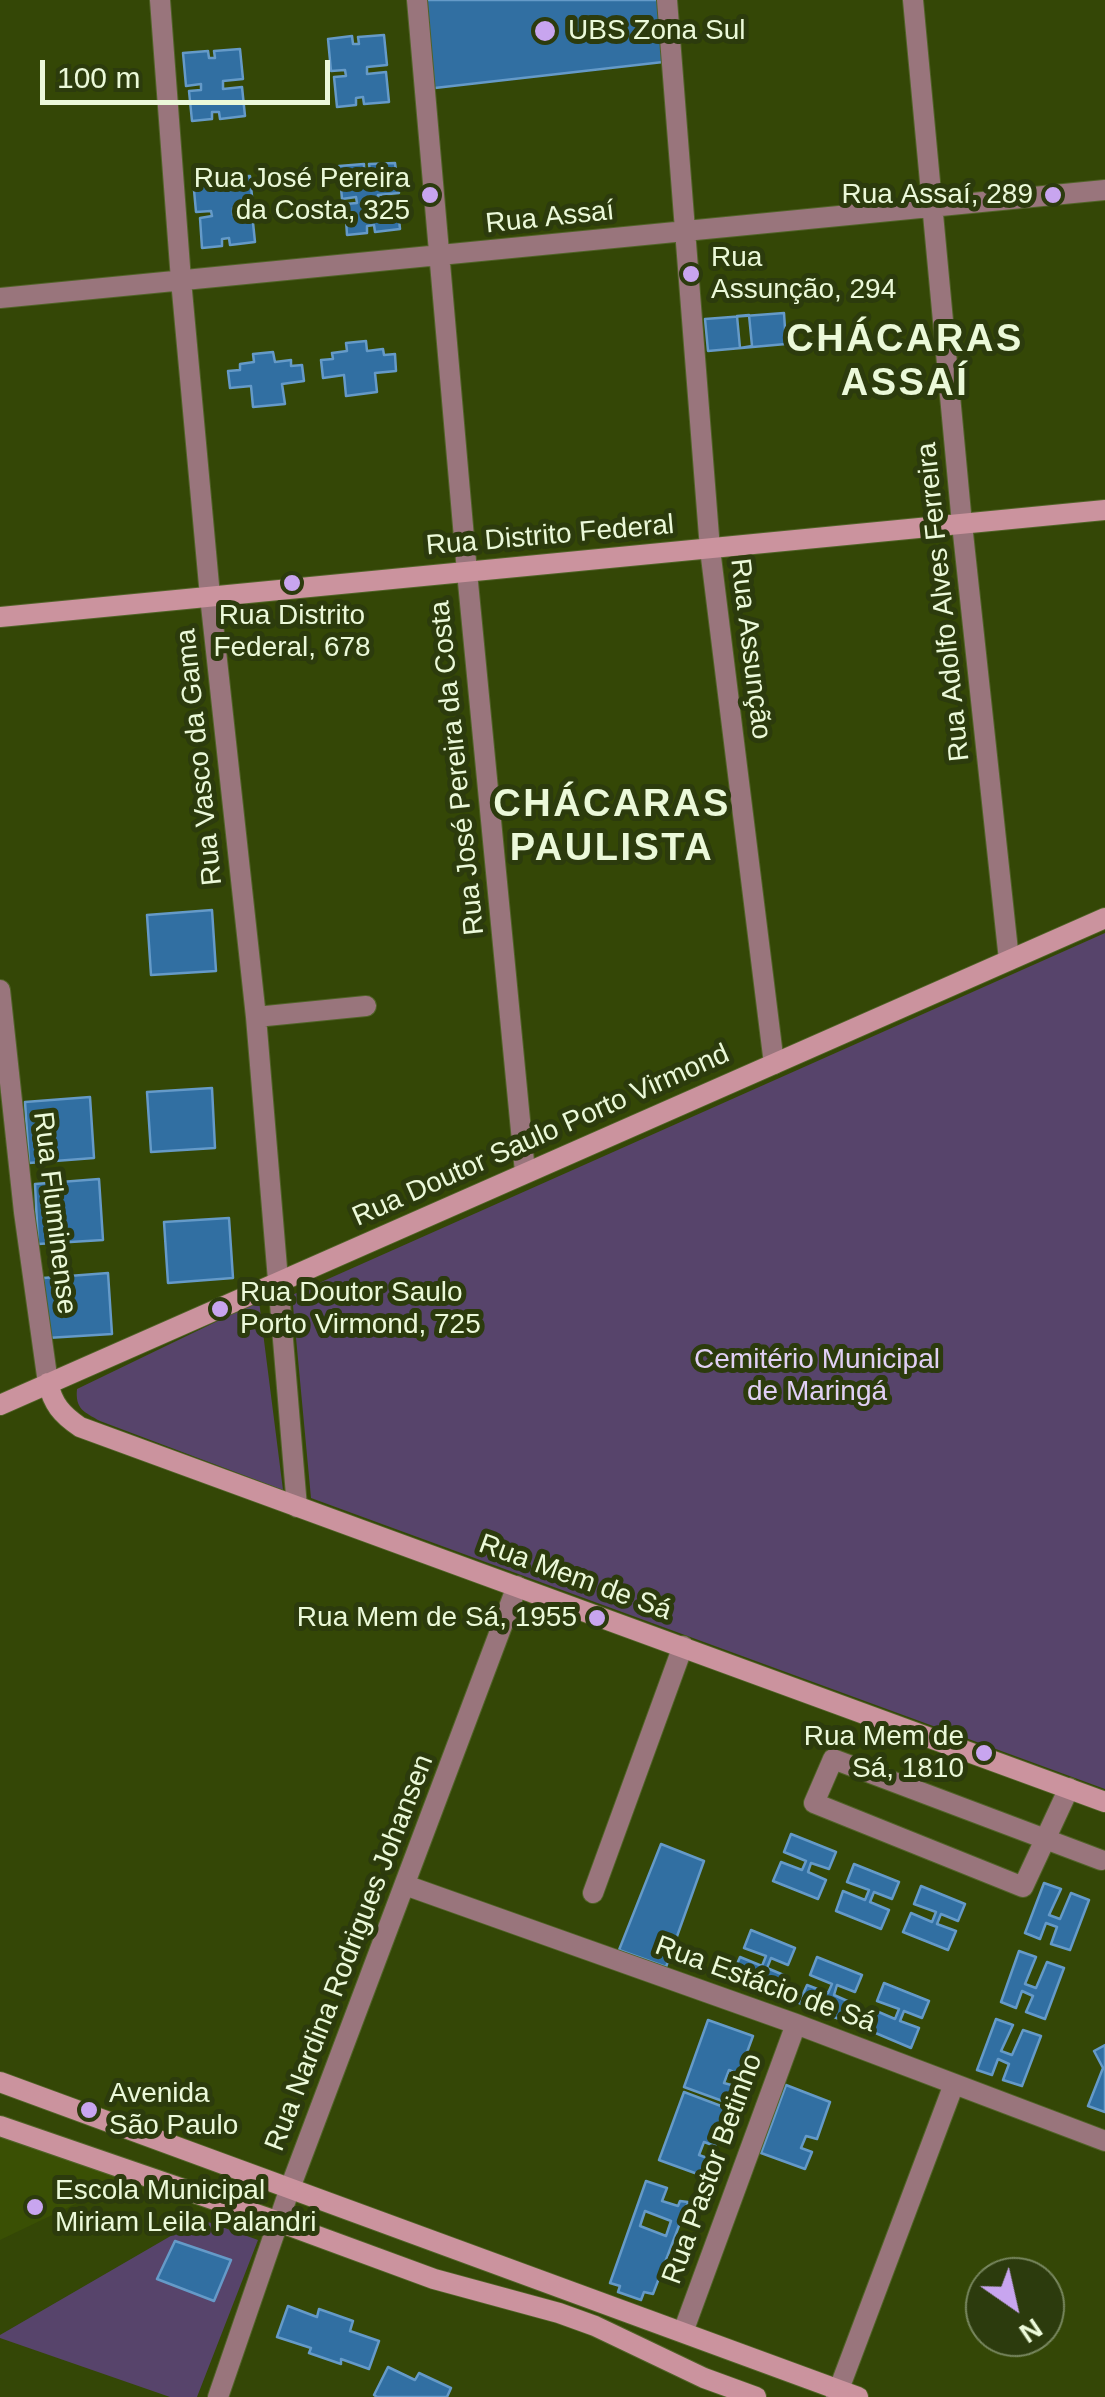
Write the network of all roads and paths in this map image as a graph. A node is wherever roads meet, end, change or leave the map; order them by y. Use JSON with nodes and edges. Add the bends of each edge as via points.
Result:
{"nodes":[{"id":1,"x":160,"y":0,"type":"edge"},
{"id":2,"x":417,"y":0,"type":"edge"},
{"id":3,"x":667,"y":0,"type":"edge"},
{"id":4,"x":913,"y":0,"type":"edge"},
{"id":5,"x":1105,"y":190,"type":"edge"},
{"id":6,"x":934,"y":208,"type":"junction"},
{"id":7,"x":685,"y":232,"type":"junction"},
{"id":8,"x":440,"y":256,"type":"junction"},
{"id":9,"x":181,"y":280,"type":"junction"},
{"id":10,"x":0,"y":298,"type":"edge"},
{"id":11,"x":1105,"y":510,"type":"edge"},
{"id":12,"x":962,"y":524,"type":"junction"},
{"id":13,"x":710,"y":549,"type":"junction"},
{"id":14,"x":467,"y":572,"type":"junction"},
{"id":15,"x":210,"y":596,"type":"junction"},
{"id":16,"x":0,"y":617,"type":"edge"},
{"id":17,"x":1105,"y":918,"type":"edge"},
{"id":18,"x":1009,"y":960,"type":"junction"},
{"id":19,"x":0,"y":990,"type":"edge"},
{"id":20,"x":366,"y":1006,"type":"dead end"},
{"id":21,"x":256,"y":1017,"type":"junction"},
{"id":22,"x":774,"y":1064,"type":"junction"},
{"id":23,"x":525,"y":1172,"type":"junction"},
{"id":24,"x":280,"y":1281,"type":"junction"},
{"id":25,"x":48,"y":1382,"type":"junction"},
{"id":26,"x":0,"y":1404,"type":"edge"},
{"id":27,"x":297,"y":1507,"type":"junction"},
{"id":28,"x":517,"y":1586,"type":"junction"},
{"id":29,"x":683,"y":1646,"type":"junction"},
{"id":30,"x":1069,"y":1788,"type":"junction"},
{"id":31,"x":1105,"y":1802,"type":"edge"},
{"id":32,"x":1046,"y":1839,"type":"junction"},
{"id":33,"x":1102,"y":1860,"type":"dead end"},
{"id":34,"x":405,"y":1885,"type":"junction"},
{"id":35,"x":593,"y":1893,"type":"dead end"},
{"id":36,"x":796,"y":2024,"type":"junction"},
{"id":37,"x":0,"y":2082,"type":"edge"},
{"id":38,"x":954,"y":2084,"type":"junction"},
{"id":39,"x":0,"y":2126,"type":"edge"},
{"id":40,"x":1105,"y":2141,"type":"edge"},
{"id":41,"x":290,"y":2188,"type":"junction"},
{"id":42,"x":279,"y":2222,"type":"junction"},
{"id":43,"x":683,"y":2332,"type":"junction"},
{"id":44,"x":844,"y":2395,"type":"edge"},
{"id":45,"x":218,"y":2397,"type":"edge"},
{"id":46,"x":756,"y":2397,"type":"edge"}],
"edges":[{"from":1,"to":9,"type":"street","name":"Rua Vasco da Gama"},
{"from":2,"to":8,"type":"street","name":"Rua José Pereira da Costa"},
{"from":3,"to":7,"type":"street","name":"Rua Assunção"},
{"from":4,"to":6,"type":"street","name":"Rua Adolfo Alves Ferreira"},
{"from":5,"to":6,"type":"street","name":"Rua Assaí"},
{"from":6,"to":7,"type":"street","name":"Rua Assaí"},
{"from":6,"to":12,"type":"street","name":"Rua Adolfo Alves Ferreira"},
{"from":7,"to":8,"type":"street","name":"Rua Assaí"},
{"from":7,"to":13,"type":"street","name":"Rua Assunção"},
{"from":8,"to":9,"type":"street","name":"Rua Assaí"},
{"from":8,"to":14,"type":"street","name":"Rua José Pereira da Costa"},
{"from":9,"to":10,"type":"street","name":"Rua Assaí"},
{"from":9,"to":15,"type":"street","name":"Rua Vasco da Gama"},
{"from":11,"to":12,"type":"street","name":"Rua Distrito Federal"},
{"from":12,"to":13,"type":"street","name":"Rua Distrito Federal"},
{"from":12,"to":18,"type":"street","name":"Rua Adolfo Alves Ferreira"},
{"from":13,"to":14,"type":"street","name":"Rua Distrito Federal"},
{"from":13,"to":22,"type":"street","name":"Rua Assunção"},
{"from":14,"to":15,"type":"street","name":"Rua Distrito Federal"},
{"from":14,"to":23,"type":"street","name":"Rua José Pereira da Costa"},
{"from":15,"to":16,"type":"street","name":"Rua Distrito Federal"},
{"from":15,"to":21,"type":"street","name":"Rua Vasco da Gama"},
{"from":17,"to":18,"type":"street","name":"Rua Doutor Saulo Porto Virmond"},
{"from":18,"to":22,"type":"street","name":"Rua Doutor Saulo Porto Virmond"},
{"from":19,"to":25,"type":"street","name":"Rua Fluminense"},
{"from":20,"to":21,"type":"street"},
{"from":21,"to":24,"type":"street","name":"Rua Vasco da Gama"},
{"from":22,"to":23,"type":"street","name":"Rua Doutor Saulo Porto Virmond"},
{"from":23,"to":24,"type":"street","name":"Rua Doutor Saulo Porto Virmond"},
{"from":24,"to":25,"type":"street","name":"Rua Doutor Saulo Porto Virmond"},
{"from":24,"to":27,"type":"street","name":"Rua Vasco da Gama"},
{"from":25,"to":26,"type":"street","name":"Rua Doutor Saulo Porto Virmond"},
{"from":25,"to":27,"type":"street","name":"Rua Mem de Sá","via":[[53,1403],[80,1427]]},
{"from":27,"to":28,"type":"street","name":"Rua Mem de Sá"},
{"from":28,"to":29,"type":"street","name":"Rua Mem de Sá"},
{"from":28,"to":34,"type":"street","name":"Rua Nardina Rodrigues Johansen"},
{"from":29,"to":30,"type":"street","name":"Rua Mem de Sá"},
{"from":29,"to":35,"type":"street"},
{"from":30,"to":31,"type":"street","name":"Rua Mem de Sá"},
{"from":30,"to":32,"type":"street"},
{"from":32,"to":32,"type":"street","via":[[834,1759],[814,1803],[1022,1887]]},
{"from":32,"to":33,"type":"street"},
{"from":34,"to":36,"type":"street","name":"Rua Estácio de Sá"},
{"from":34,"to":41,"type":"street","name":"Rua Nardina Rodrigues Johansen"},
{"from":36,"to":38,"type":"street","name":"Rua Estácio de Sá"},
{"from":36,"to":43,"type":"street","name":"Rua Pastor Betinho"},
{"from":37,"to":41,"type":"street"},
{"from":38,"to":40,"type":"street","name":"Rua Estácio de Sá"},
{"from":38,"to":44,"type":"street"},
{"from":39,"to":42,"type":"street"},
{"from":41,"to":42,"type":"street","name":"Rua Nardina Rodrigues Johansen"},
{"from":41,"to":43,"type":"street"},
{"from":42,"to":45,"type":"street","name":"Rua Nardina Rodrigues Johansen"},
{"from":42,"to":46,"type":"street","via":[[434,2279],[595,2326]]},
{"from":43,"to":44,"type":"street"}]}
